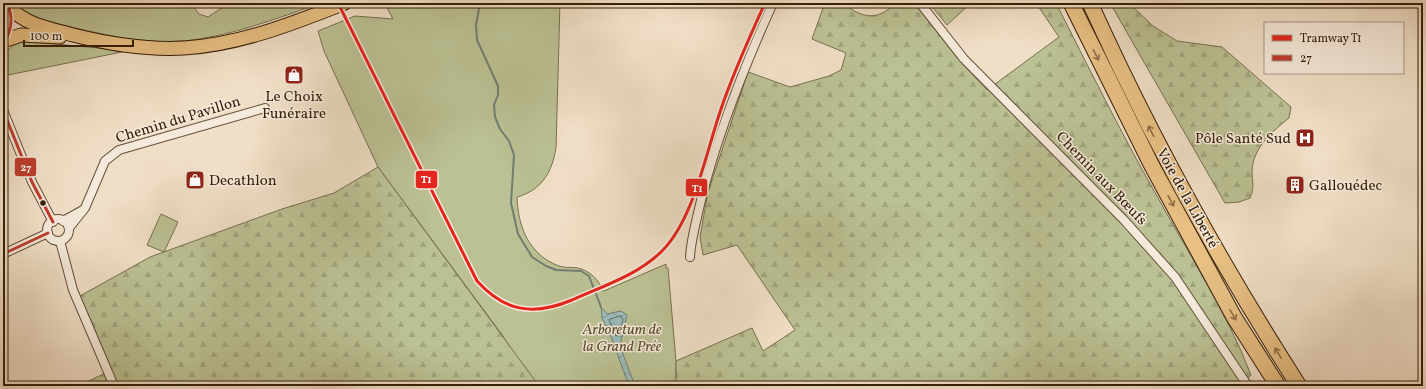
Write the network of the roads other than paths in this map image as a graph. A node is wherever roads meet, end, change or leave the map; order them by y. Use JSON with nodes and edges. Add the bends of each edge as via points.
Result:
{"nodes":[{"id":1,"x":345,"y":3,"type":"edge"},
{"id":2,"x":774,"y":3,"type":"edge"},
{"id":3,"x":920,"y":3,"type":"edge"},
{"id":4,"x":1065,"y":3,"type":"edge"},
{"id":5,"x":1071,"y":3,"type":"edge"},
{"id":6,"x":1090,"y":3,"type":"edge"},
{"id":7,"x":8,"y":5,"type":"edge"},
{"id":8,"x":1078,"y":20,"type":"junction"},
{"id":9,"x":90,"y":39,"type":"junction"},
{"id":10,"x":4,"y":42,"type":"edge"},
{"id":11,"x":265,"y":108,"type":"dead end"},
{"id":12,"x":3,"y":110,"type":"edge"},
{"id":13,"x":85,"y":208,"type":"junction"},
{"id":14,"x":63,"y":221,"type":"junction"},
{"id":15,"x":52,"y":222,"type":"junction"},
{"id":16,"x":69,"y":228,"type":"junction"},
{"id":17,"x":48,"y":233,"type":"junction"},
{"id":18,"x":60,"y":241,"type":"junction"},
{"id":19,"x":3,"y":254,"type":"edge"},
{"id":20,"x":690,"y":257,"type":"dead end"},
{"id":21,"x":114,"y":386,"type":"edge"},
{"id":22,"x":1248,"y":386,"type":"edge"},
{"id":23,"x":1278,"y":386,"type":"edge"},
{"id":24,"x":1299,"y":386,"type":"edge"}],
"edges":[{"from":1,"to":9,"type":"main road","via":[[267,30],[194,47],[153,48]]},
{"from":2,"to":20,"type":"street","via":[[736,88],[707,175],[690,245]]},
{"from":3,"to":22,"type":"street","name":"Chemin aux Bœufs","via":[[964,59],[1124,220],[1174,277]]},
{"from":4,"to":8,"type":"highway"},
{"from":5,"to":8,"type":"highway","name":"Voie de la Liberté"},
{"from":24,"to":6,"type":"highway","name":"Voie de la Liberté","one_way":true,"via":[[1192,209],[1138,108]]},
{"from":7,"to":9,"type":"main road","via":[[17,16],[30,22]]},
{"from":7,"to":10,"type":"main road","via":[[12,25]]},
{"from":8,"to":23,"type":"highway","name":"Voie de la Liberté","one_way":true,"via":[[1152,166],[1230,310]]},
{"from":9,"to":10,"type":"main road","via":[[27,35],[15,36]]},
{"from":11,"to":13,"type":"street","name":"Chemin du Pavillon","via":[[119,150],[105,161]]},
{"from":12,"to":15,"type":"street","via":[[32,182]]},
{"from":13,"to":14,"type":"street"},
{"from":13,"to":16,"type":"street","name":"Chemin du Pavillon"},
{"from":14,"to":15,"type":"street"},
{"from":14,"to":16,"type":"street"},
{"from":15,"to":17,"type":"street"},
{"from":16,"to":18,"type":"street","via":[[68,236]]},
{"from":17,"to":18,"type":"street","via":[[53,240]]},
{"from":17,"to":19,"type":"street"},
{"from":18,"to":21,"type":"street","via":[[73,290]]}]}
